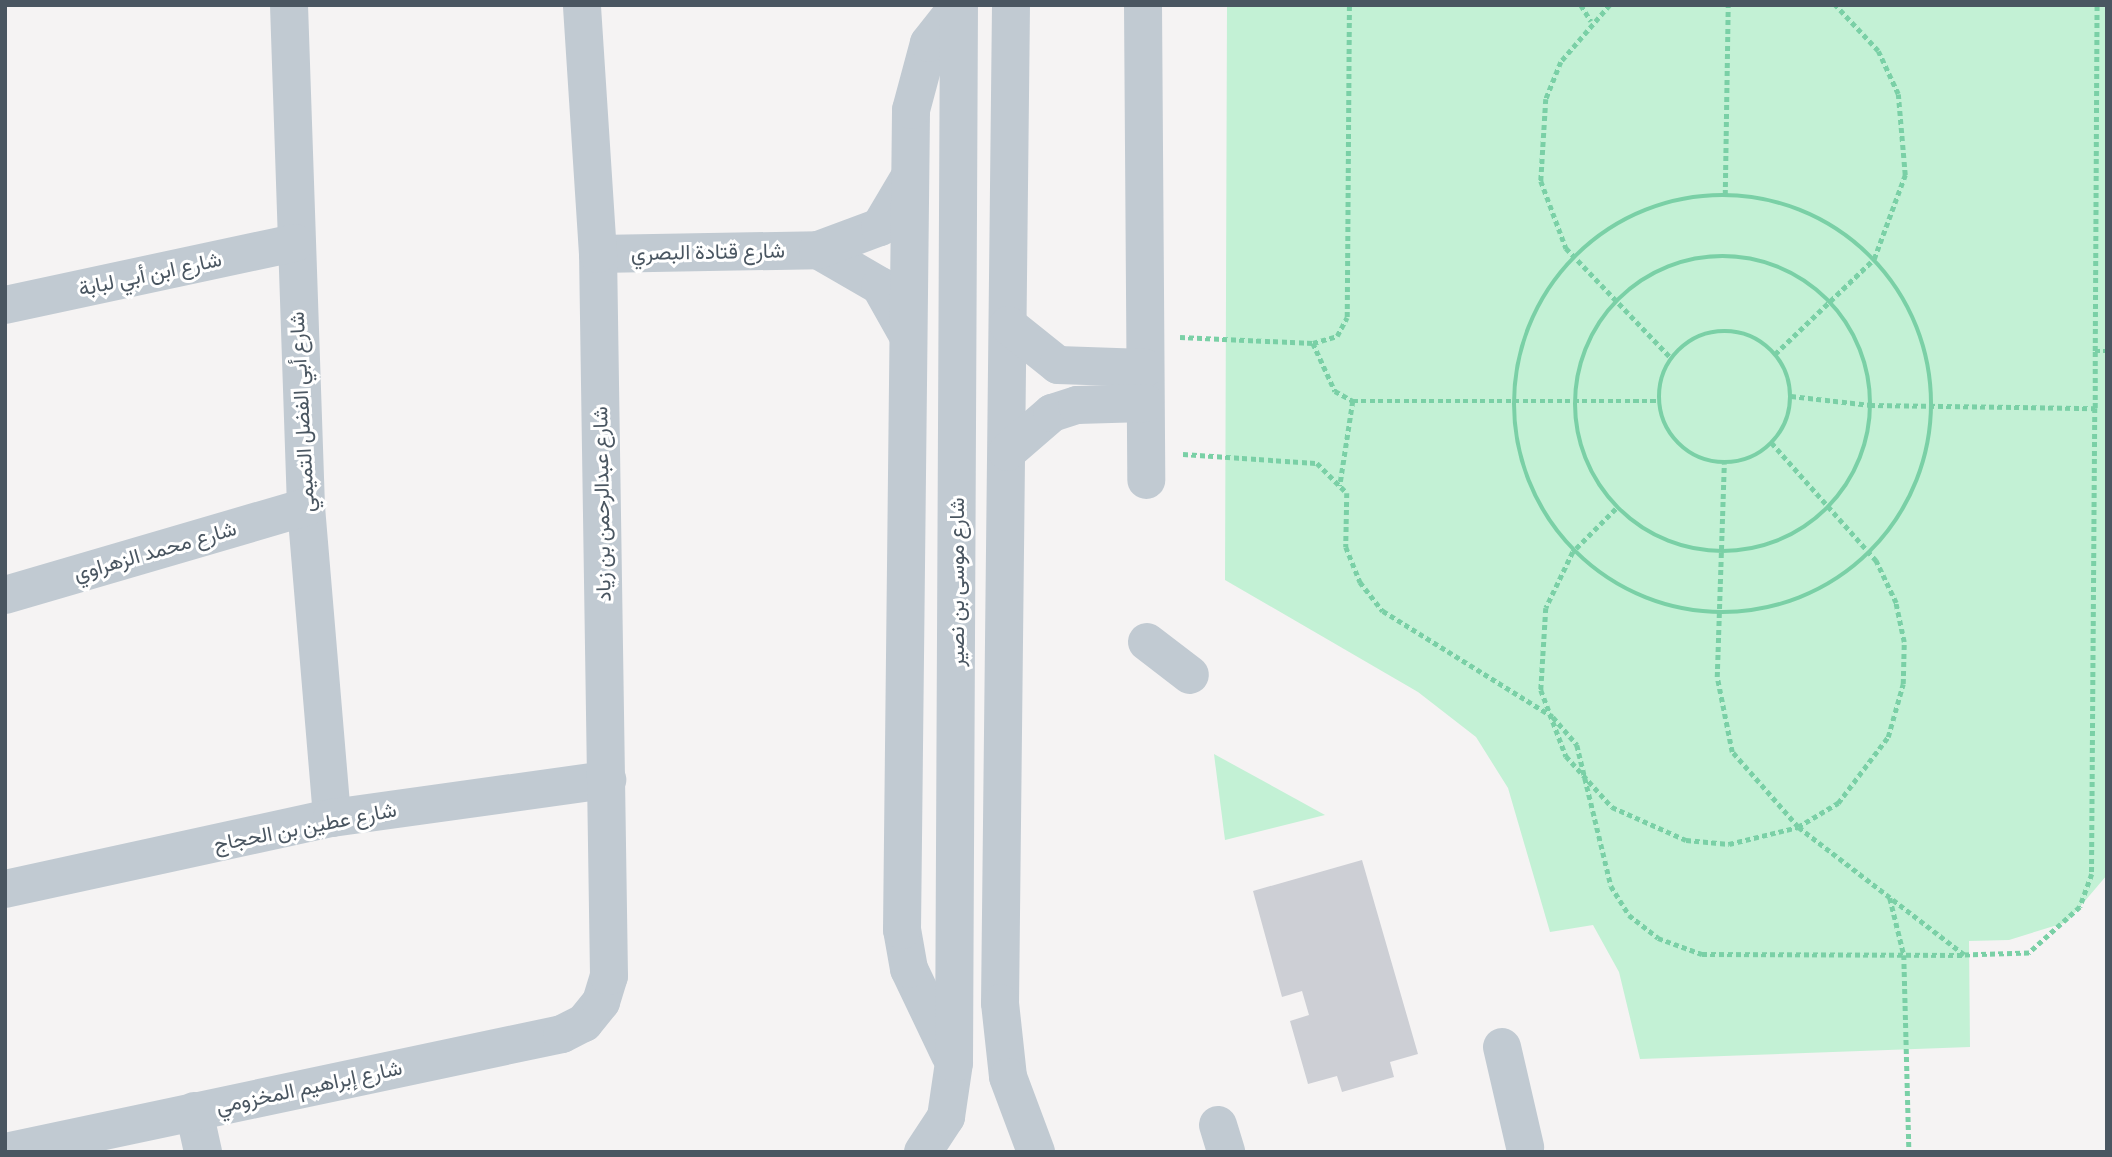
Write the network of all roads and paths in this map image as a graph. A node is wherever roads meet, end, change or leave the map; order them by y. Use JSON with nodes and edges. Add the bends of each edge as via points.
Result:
{"nodes":[{"id":1,"x":289,"y":5,"type":"edge"},
{"id":2,"x":582,"y":5,"type":"edge"},
{"id":3,"x":959,"y":5,"type":"edge"},
{"id":4,"x":1011,"y":5,"type":"edge"},
{"id":5,"x":1143,"y":5,"type":"edge"},
{"id":6,"x":1349,"y":5,"type":"edge"},
{"id":7,"x":1581,"y":5,"type":"edge"},
{"id":8,"x":1610,"y":5,"type":"edge"},
{"id":9,"x":1728,"y":5,"type":"edge"},
{"id":10,"x":1835,"y":5,"type":"edge"},
{"id":11,"x":2097,"y":5,"type":"edge"},
{"id":12,"x":1591,"y":21,"type":"junction"},
{"id":13,"x":910,"y":176,"type":"junction"},
{"id":14,"x":1725,"y":195,"type":"junction"},
{"id":15,"x":294,"y":243,"type":"junction"},
{"id":16,"x":818,"y":250,"type":"junction"},
{"id":17,"x":598,"y":254,"type":"junction"},
{"id":18,"x":1573,"y":256,"type":"junction"},
{"id":19,"x":1874,"y":259,"type":"junction"},
{"id":20,"x":1617,"y":298,"type":"junction"},
{"id":21,"x":1831,"y":301,"type":"junction"},
{"id":22,"x":5,"y":305,"type":"edge"},
{"id":23,"x":1008,"y":325,"type":"junction"},
{"id":24,"x":1180,"y":337,"type":"dead end"},
{"id":25,"x":909,"y":339,"type":"junction"},
{"id":26,"x":1313,"y":343,"type":"junction"},
{"id":27,"x":2095,"y":351,"type":"junction"},
{"id":28,"x":2107,"y":351,"type":"edge"},
{"id":29,"x":1775,"y":354,"type":"junction"},
{"id":30,"x":1672,"y":359,"type":"junction"},
{"id":31,"x":1145,"y":385,"type":"junction"},
{"id":32,"x":1791,"y":396,"type":"junction"},
{"id":33,"x":1575,"y":399,"type":"junction"},
{"id":34,"x":1515,"y":400,"type":"junction"},
{"id":35,"x":1353,"y":401,"type":"junction"},
{"id":36,"x":1659,"y":401,"type":"junction"},
{"id":37,"x":1870,"y":405,"type":"junction"},
{"id":38,"x":1931,"y":405,"type":"junction"},
{"id":39,"x":2095,"y":408,"type":"junction"},
{"id":40,"x":1772,"y":444,"type":"junction"},
{"id":41,"x":1007,"y":452,"type":"junction"},
{"id":42,"x":1183,"y":454,"type":"dead end"},
{"id":43,"x":1317,"y":463,"type":"junction"},
{"id":44,"x":1724,"y":464,"type":"junction"},
{"id":45,"x":1146,"y":480,"type":"dead end"},
{"id":46,"x":306,"y":507,"type":"junction"},
{"id":47,"x":1828,"y":508,"type":"junction"},
{"id":48,"x":1616,"y":509,"type":"junction"},
{"id":49,"x":1573,"y":552,"type":"junction"},
{"id":50,"x":1869,"y":552,"type":"junction"},
{"id":51,"x":1724,"y":553,"type":"junction"},
{"id":52,"x":5,"y":595,"type":"edge"},
{"id":53,"x":1718,"y":614,"type":"junction"},
{"id":54,"x":1147,"y":642,"type":"dead end"},
{"id":55,"x":1190,"y":675,"type":"dead end"},
{"id":56,"x":1553,"y":717,"type":"junction"},
{"id":57,"x":607,"y":780,"type":"junction"},
{"id":58,"x":1589,"y":787,"type":"junction"},
{"id":59,"x":332,"y":818,"type":"junction"},
{"id":60,"x":1798,"y":827,"type":"junction"},
{"id":61,"x":5,"y":889,"type":"edge"},
{"id":62,"x":1890,"y":898,"type":"junction"},
{"id":63,"x":1904,"y":955,"type":"junction"},
{"id":64,"x":1964,"y":955,"type":"junction"},
{"id":65,"x":601,"y":1002,"type":"joint"},
{"id":66,"x":1502,"y":1047,"type":"dead end"},
{"id":67,"x":954,"y":1063,"type":"junction"},
{"id":68,"x":194,"y":1111,"type":"junction"},
{"id":69,"x":1527,"y":1150,"type":"edge"},
{"id":70,"x":1909,"y":1151,"type":"edge"},
{"id":71,"x":5,"y":1152,"type":"edge"},
{"id":72,"x":203,"y":1152,"type":"edge"},
{"id":73,"x":923,"y":1152,"type":"edge"},
{"id":74,"x":1036,"y":1152,"type":"edge"}],
"edges":[{"from":1,"to":15,"type":"street","name":"شارع أبي الفضل التميمي"},
{"from":2,"to":17,"type":"street","name":"شارع عبدالرحمن بن زياد"},
{"from":3,"to":13,"type":"street","via":[[929,43],[918,71]]},
{"from":3,"to":67,"type":"street","name":"شارع موسى بن نصير"},
{"from":4,"to":23,"type":"street"},
{"from":5,"to":31,"type":"street"},
{"from":6,"to":26,"type":"path","via":[[1347,317],[1336,336]]},
{"from":7,"to":12,"type":"path"},
{"from":8,"to":12,"type":"path"},
{"from":9,"to":14,"type":"path"},
{"from":10,"to":19,"type":"path","via":[[1878,51],[1898,94],[1906,133],[1905,175]]},
{"from":11,"to":27,"type":"path"},
{"from":12,"to":18,"type":"path","via":[[1561,62],[1539,137],[1549,213]]},
{"from":13,"to":16,"type":"street","name":"شارع قتادة البصري","via":[[880,227]]},
{"from":13,"to":25,"type":"street"},
{"from":14,"to":18,"type":"path","via":[[1653,206],[1608,228]]},
{"from":14,"to":19,"type":"path","via":[[1798,208]]},
{"from":15,"to":22,"type":"street","name":"شارع ابن أبي لبابة"},
{"from":15,"to":46,"type":"street","name":"شارع أبي الفضل التميمي"},
{"from":16,"to":17,"type":"street","name":"شارع قتادة البصري"},
{"from":16,"to":25,"type":"street","via":[[880,286],[897,306]]},
{"from":17,"to":57,"type":"street","name":"شارع عبدالرحمن بن زياد"},
{"from":18,"to":20,"type":"path"},
{"from":18,"to":34,"type":"path","via":[[1530,324]]},
{"from":19,"to":21,"type":"path"},
{"from":19,"to":38,"type":"path","via":[[1922,339]]},
{"from":20,"to":21,"type":"path","via":[[1674,262],[1733,254],[1777,265]]},
{"from":20,"to":30,"type":"path"},
{"from":20,"to":33,"type":"path","via":[[1592,333]]},
{"from":21,"to":29,"type":"path"},
{"from":21,"to":37,"type":"path","via":[[1864,358]]},
{"from":23,"to":31,"type":"street","via":[[1058,365]]},
{"from":23,"to":41,"type":"street"},
{"from":24,"to":26,"type":"path"},
{"from":25,"to":67,"type":"street","via":[[902,930],[909,969]]},
{"from":26,"to":35,"type":"path","via":[[1335,391]]},
{"from":27,"to":28,"type":"path"},
{"from":27,"to":39,"type":"path"},
{"from":29,"to":30,"type":"path","via":[[1754,338],[1729,331],[1691,341]]},
{"from":29,"to":32,"type":"path"},
{"from":30,"to":36,"type":"path"},
{"from":31,"to":41,"type":"street","via":[[1052,413]]},
{"from":31,"to":45,"type":"street"},
{"from":32,"to":37,"type":"path"},
{"from":32,"to":40,"type":"path","via":[[1789,414]]},
{"from":33,"to":34,"type":"path"},
{"from":33,"to":36,"type":"path"},
{"from":33,"to":48,"type":"path","via":[[1582,454]]},
{"from":34,"to":35,"type":"path"},
{"from":34,"to":49,"type":"path","via":[[1526,475]]},
{"from":35,"to":43,"type":"path","via":[[1340,486]]},
{"from":36,"to":44,"type":"path","via":[[1675,441],[1699,458]]},
{"from":37,"to":38,"type":"path"},
{"from":37,"to":47,"type":"path","via":[[1857,467]]},
{"from":38,"to":39,"type":"path"},
{"from":38,"to":50,"type":"path","via":[[1930,432],[1913,491]]},
{"from":39,"to":64,"type":"path","via":[[2092,874],[2080,907],[2029,953]]},
{"from":40,"to":44,"type":"path"},
{"from":40,"to":47,"type":"path"},
{"from":41,"to":74,"type":"street","via":[[1000,1003],[1008,1077]]},
{"from":42,"to":43,"type":"path"},
{"from":43,"to":56,"type":"path","via":[[1346,493],[1346,547],[1360,582],[1383,611]]},
{"from":44,"to":51,"type":"path"},
{"from":46,"to":52,"type":"street","name":"شارع محمد الزهراوي"},
{"from":46,"to":59,"type":"street","name":"شارع أبي الفضل التميمي"},
{"from":47,"to":50,"type":"path"},
{"from":47,"to":51,"type":"path","via":[[1784,540]]},
{"from":48,"to":49,"type":"path"},
{"from":48,"to":51,"type":"path","via":[[1659,539]]},
{"from":49,"to":53,"type":"path","via":[[1634,594]]},
{"from":49,"to":56,"type":"path","via":[[1546,608],[1539,646],[1541,690]]},
{"from":50,"to":53,"type":"path","via":[[1809,595],[1764,610]]},
{"from":50,"to":60,"type":"path","via":[[1896,603],[1903,684],[1888,737],[1866,773],[1838,803]]},
{"from":51,"to":53,"type":"path"},
{"from":53,"to":60,"type":"path","via":[[1717,677],[1732,752]]},
{"from":54,"to":55,"type":"street"},
{"from":56,"to":58,"type":"path","via":[[1566,756]]},
{"from":56,"to":58,"type":"path","via":[[1577,745]]},
{"from":57,"to":59,"type":"street","name":"شارع عطين بن الحجاج"},
{"from":57,"to":65,"type":"street","name":"شارع عبدالرحمن بن زياد","via":[[609,976]]},
{"from":58,"to":60,"type":"path","via":[[1644,826],[1686,840],[1748,842]]},
{"from":58,"to":63,"type":"path","via":[[1611,886],[1629,915],[1658,938],[1702,954]]},
{"from":59,"to":61,"type":"street","name":"شارع عطين بن الحجاج"},
{"from":60,"to":62,"type":"path"},
{"from":62,"to":63,"type":"path"},
{"from":62,"to":64,"type":"path"},
{"from":63,"to":64,"type":"path"},
{"from":63,"to":70,"type":"path"},
{"from":65,"to":68,"type":"street","name":"شارع إبراهيم المخزومي","via":[[584,1023],[562,1034]]},
{"from":66,"to":69,"type":"street"},
{"from":67,"to":73,"type":"street","name":"شارع موسى بن نصير","via":[[946,1117]]},
{"from":68,"to":71,"type":"street","name":"شارع إبراهيم المخزومي"},
{"from":68,"to":72,"type":"street"}]}
